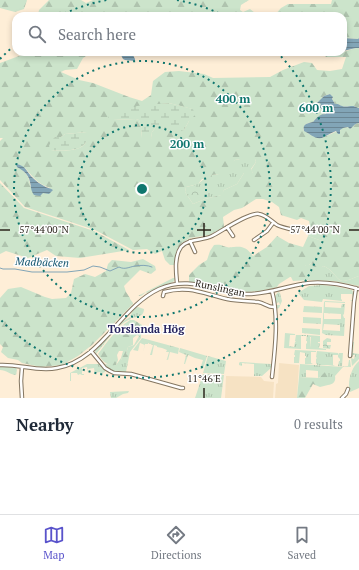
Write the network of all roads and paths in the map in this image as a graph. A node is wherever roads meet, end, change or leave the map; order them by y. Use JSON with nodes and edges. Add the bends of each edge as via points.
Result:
{"nodes":[{"id":1,"x":273,"y":223,"type":"junction"},
{"id":2,"x":227,"y":227,"type":"junction"},
{"id":3,"x":297,"y":231,"type":"dead end"},
{"id":4,"x":233,"y":236,"type":"dead end"},
{"id":5,"x":254,"y":240,"type":"dead end"},
{"id":6,"x":190,"y":241,"type":"junction"},
{"id":7,"x":195,"y":252,"type":"dead end"},
{"id":8,"x":177,"y":283,"type":"junction"},
{"id":9,"x":358,"y":288,"type":"edge"},
{"id":10,"x":272,"y":290,"type":"junction"},
{"id":11,"x":163,"y":296,"type":"dead end"},
{"id":12,"x":354,"y":302,"type":"junction"},
{"id":13,"x":358,"y":304,"type":"dead end"},
{"id":14,"x":276,"y":307,"type":"junction"},
{"id":15,"x":91,"y":351,"type":"junction"},
{"id":16,"x":350,"y":356,"type":"dead end"},
{"id":17,"x":0,"y":365,"type":"edge"},
{"id":18,"x":22,"y":367,"type":"junction"},
{"id":19,"x":272,"y":377,"type":"dead end"},
{"id":20,"x":183,"y":388,"type":"dead end"},
{"id":21,"x":348,"y":389,"type":"dead end"},
{"id":22,"x":22,"y":398,"type":"edge"},
{"id":23,"x":342,"y":398,"type":"edge"}],
"edges":[{"from":1,"to":2,"type":"street","via":[[263,215],[251,214]]},
{"from":1,"to":3,"type":"street"},
{"from":1,"to":5,"type":"street"},
{"from":2,"to":4,"type":"street"},
{"from":2,"to":6,"type":"street","via":[[207,238]]},
{"from":6,"to":7,"type":"street"},
{"from":6,"to":8,"type":"street","via":[[180,249],[177,256]]},
{"from":8,"to":10,"type":"street","via":[[243,294]]},
{"from":8,"to":15,"type":"street","via":[[160,288],[141,300]]},
{"from":9,"to":10,"type":"street","via":[[316,282]]},
{"from":9,"to":12,"type":"street"},
{"from":10,"to":14,"type":"street"},
{"from":11,"to":14,"type":"street","name":"Runslingan","via":[[167,291],[188,289],[226,299]]},
{"from":12,"to":13,"type":"street"},
{"from":12,"to":16,"type":"street"},
{"from":14,"to":19,"type":"street"},
{"from":15,"to":18,"type":"street","via":[[83,358],[63,367],[48,370]]},
{"from":15,"to":20,"type":"street","via":[[110,372],[130,374]]},
{"from":17,"to":18,"type":"street"},
{"from":18,"to":22,"type":"street"},
{"from":21,"to":23,"type":"street"}]}
